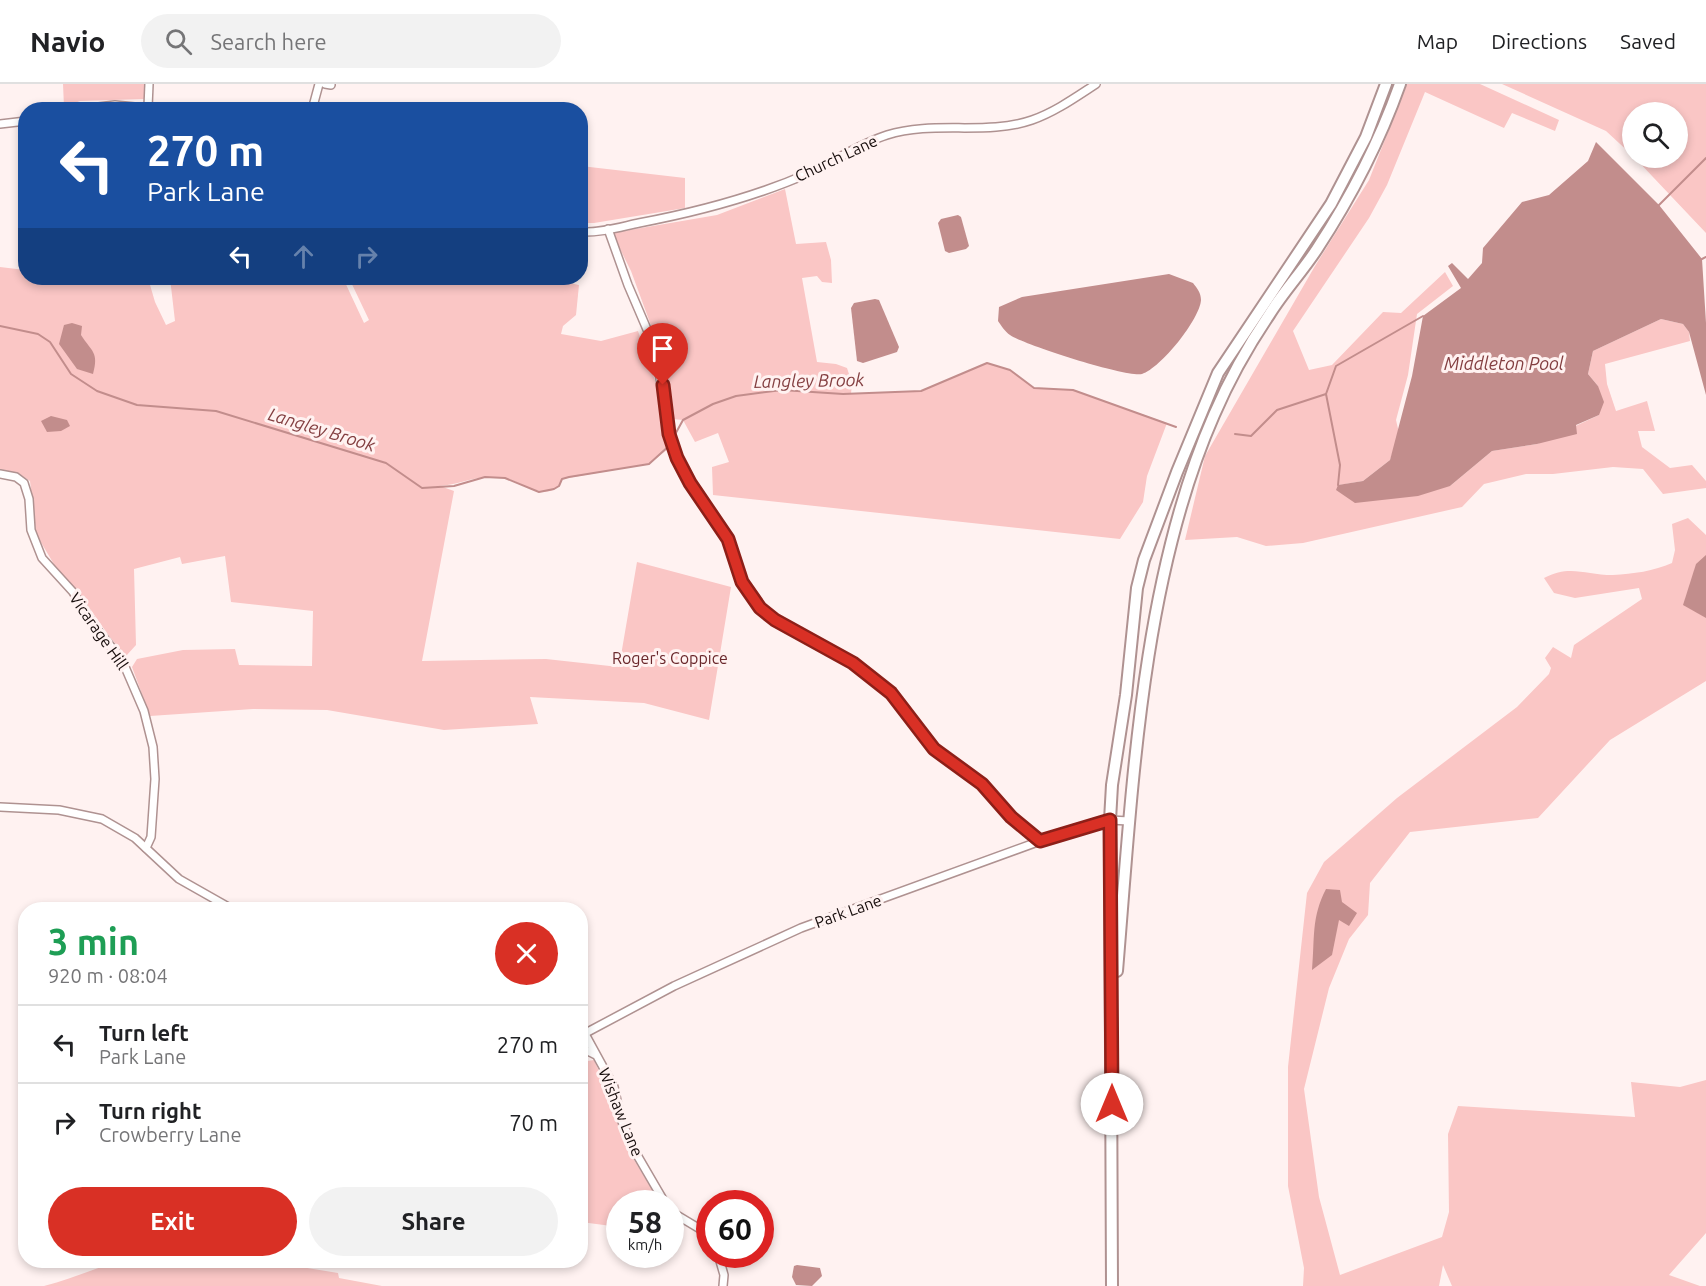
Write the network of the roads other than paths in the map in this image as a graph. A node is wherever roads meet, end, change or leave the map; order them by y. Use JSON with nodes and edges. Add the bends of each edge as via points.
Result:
{"nodes":[{"id":1,"x":149,"y":84,"type":"edge"},
{"id":2,"x":319,"y":84,"type":"edge"},
{"id":3,"x":1096,"y":84,"type":"edge"},
{"id":4,"x":1386,"y":84,"type":"edge"},
{"id":5,"x":1400,"y":84,"type":"edge"},
{"id":6,"x":148,"y":102,"type":"edge"},
{"id":7,"x":314,"y":102,"type":"edge"},
{"id":8,"x":18,"y":122,"type":"edge"},
{"id":9,"x":0,"y":124,"type":"edge"},
{"id":10,"x":608,"y":230,"type":"junction"},
{"id":11,"x":588,"y":231,"type":"edge"},
{"id":12,"x":0,"y":474,"type":"edge"},
{"id":13,"x":0,"y":807,"type":"edge"},
{"id":14,"x":1110,"y":820,"type":"junction"},
{"id":15,"x":1129,"y":822,"type":"junction"},
{"id":16,"x":1040,"y":841,"type":"junction"},
{"id":17,"x":146,"y":848,"type":"junction"},
{"id":18,"x":220,"y":902,"type":"edge"},
{"id":19,"x":588,"y":1032,"type":"edge"},
{"id":20,"x":1112,"y":1040,"type":"junction"},
{"id":21,"x":588,"y":1044,"type":"edge"},
{"id":22,"x":588,"y":1051,"type":"edge"},
{"id":23,"x":594,"y":1054,"type":"junction"},
{"id":24,"x":657,"y":1190,"type":"edge"},
{"id":25,"x":722,"y":1268,"type":"edge"},
{"id":26,"x":723,"y":1286,"type":"edge"},
{"id":27,"x":1112,"y":1286,"type":"edge"}],
"edges":[{"from":1,"to":6,"type":"street"},
{"from":2,"to":7,"type":"street"},
{"from":3,"to":10,"type":"street","name":"Church Lane","via":[[1033,120],[890,134],[809,173],[742,198],[701,211]]},
{"from":4,"to":14,"type":"main road","via":[[1366,137],[1331,204],[1218,373],[1176,472],[1137,588]]},
{"from":5,"to":15,"type":"main road","via":[[1361,175],[1315,252],[1250,345],[1200,453],[1176,531],[1155,627]]},
{"from":8,"to":9,"type":"street"},
{"from":10,"to":11,"type":"street","name":"Church Lane"},
{"from":10,"to":16,"type":"street","via":[[655,348],[669,434],[677,458],[728,539],[751,597],[775,620],[853,663],[891,693],[934,749],[982,784],[1011,817]]},
{"from":12,"to":17,"type":"street","name":"Vicarage Hill","via":[[24,483],[31,530],[42,558],[73,592],[122,660],[144,711],[153,747],[155,779],[151,837]]},
{"from":13,"to":17,"type":"street","via":[[59,810],[102,819]]},
{"from":14,"to":15,"type":"street","name":"Park Lane"},
{"from":14,"to":16,"type":"street","name":"Park Lane"},
{"from":14,"to":20,"type":"main road"},
{"from":15,"to":20,"type":"main road"},
{"from":16,"to":19,"type":"street","name":"Park Lane","via":[[790,932],[674,986]]},
{"from":17,"to":18,"type":"street","via":[[179,879]]},
{"from":20,"to":27,"type":"main road"},
{"from":21,"to":23,"type":"street","name":"Wishaw Lane"},
{"from":22,"to":23,"type":"street","name":"Wishaw Lane"},
{"from":23,"to":24,"type":"street","name":"Wishaw Lane","via":[[614,1087],[633,1148]]},
{"from":25,"to":26,"type":"street"}]}
